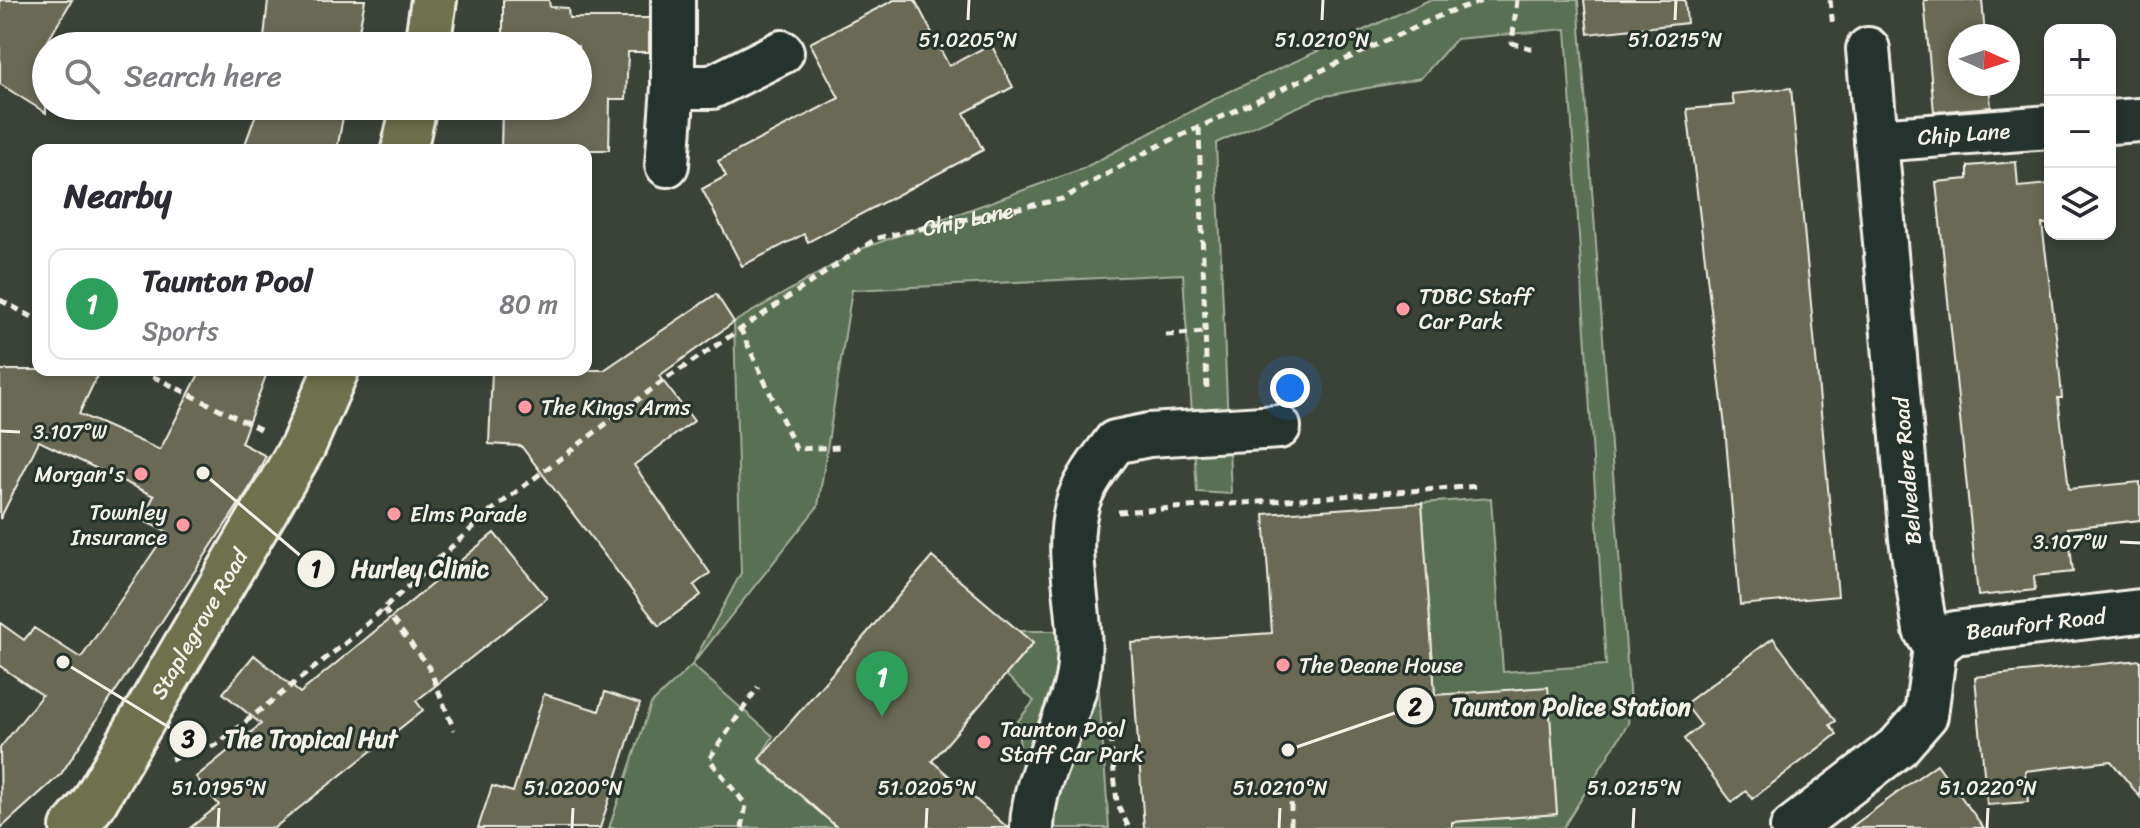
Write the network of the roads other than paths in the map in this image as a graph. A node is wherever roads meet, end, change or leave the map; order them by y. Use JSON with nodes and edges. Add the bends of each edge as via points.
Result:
{"nodes":[{"id":1,"x":434,"y":0,"type":"edge"},
{"id":2,"x":673,"y":0,"type":"edge"},
{"id":3,"x":429,"y":32,"type":"edge"},
{"id":4,"x":1868,"y":49,"type":"dead end"},
{"id":5,"x":782,"y":52,"type":"dead end"},
{"id":6,"x":673,"y":87,"type":"junction"},
{"id":7,"x":411,"y":120,"type":"edge"},
{"id":8,"x":2140,"y":120,"type":"edge"},
{"id":9,"x":2116,"y":122,"type":"edge"},
{"id":10,"x":2044,"y":127,"type":"edge"},
{"id":11,"x":1876,"y":140,"type":"junction"},
{"id":12,"x":405,"y":144,"type":"edge"},
{"id":13,"x":667,"y":165,"type":"dead end"},
{"id":14,"x":333,"y":376,"type":"edge"},
{"id":15,"x":1279,"y":427,"type":"dead end"},
{"id":16,"x":2140,"y":611,"type":"edge"},
{"id":17,"x":1935,"y":647,"type":"junction"},
{"id":18,"x":73,"y":828,"type":"edge"},
{"id":19,"x":1032,"y":828,"type":"edge"},
{"id":20,"x":1792,"y":828,"type":"edge"}],
"edges":[{"from":1,"to":3,"type":"main road"},
{"from":2,"to":6,"type":"street"},
{"from":4,"to":11,"type":"street","name":"Belvedere Road"},
{"from":5,"to":6,"type":"street","via":[[712,87]]},
{"from":6,"to":13,"type":"street"},
{"from":7,"to":12,"type":"main road"},
{"from":8,"to":9,"type":"street"},
{"from":10,"to":11,"type":"street","name":"Chip Lane"},
{"from":11,"to":17,"type":"street","name":"Belvedere Road","via":[[1911,539],[1925,630]]},
{"from":14,"to":18,"type":"main road","name":"Staplegrove Road","via":[[303,446],[108,778]]},
{"from":15,"to":19,"type":"street","via":[[1115,442],[1095,468],[1079,499],[1073,531],[1081,648]]},
{"from":16,"to":17,"type":"street","name":"Beaufort Road","via":[[1954,633]]},
{"from":17,"to":20,"type":"street","name":"Belvedere Road","via":[[1926,715],[1899,746]]}]}
